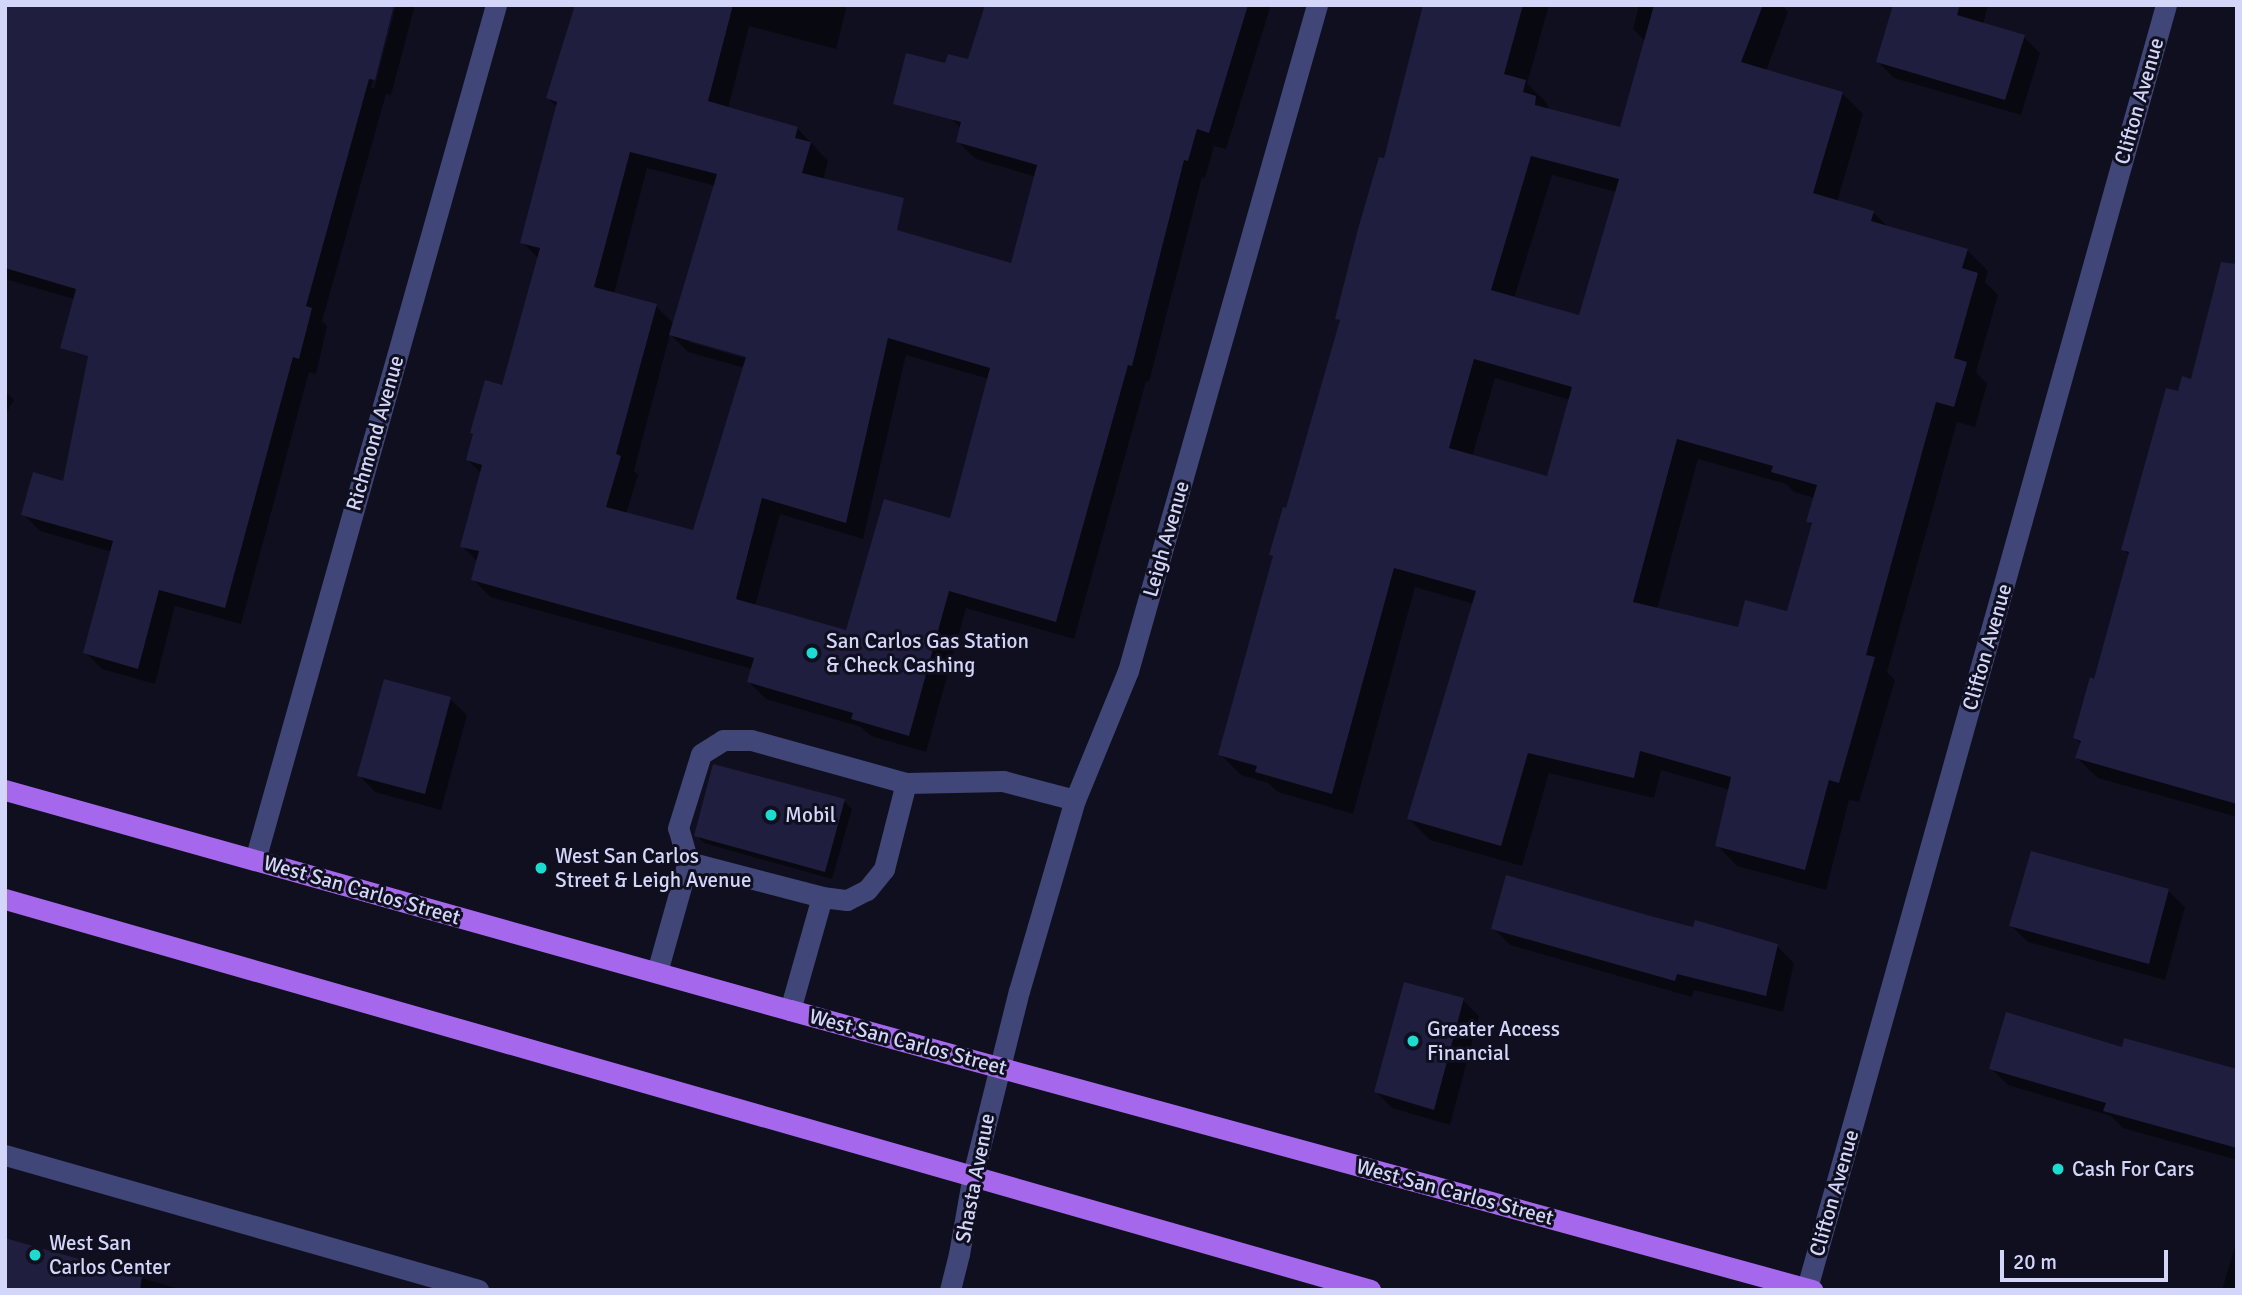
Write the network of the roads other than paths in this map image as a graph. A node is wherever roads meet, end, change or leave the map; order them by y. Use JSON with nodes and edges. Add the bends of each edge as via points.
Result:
{"nodes":[{"id":1,"x":496,"y":5,"type":"edge"},
{"id":2,"x":1317,"y":5,"type":"edge"},
{"id":3,"x":2166,"y":5,"type":"edge"},
{"id":4,"x":906,"y":783,"type":"junction"},
{"id":5,"x":5,"y":790,"type":"edge"},
{"id":6,"x":1075,"y":800,"type":"junction"},
{"id":7,"x":255,"y":860,"type":"junction"},
{"id":8,"x":688,"y":862,"type":"junction"},
{"id":9,"x":822,"y":897,"type":"junction"},
{"id":10,"x":5,"y":899,"type":"edge"},
{"id":11,"x":657,"y":972,"type":"junction"},
{"id":12,"x":790,"y":1010,"type":"junction"},
{"id":13,"x":999,"y":1066,"type":"junction"},
{"id":14,"x":5,"y":1155,"type":"edge"},
{"id":15,"x":973,"y":1175,"type":"junction"},
{"id":16,"x":1810,"y":1289,"type":"edge"},
{"id":17,"x":478,"y":1290,"type":"edge"},
{"id":18,"x":950,"y":1290,"type":"edge"},
{"id":19,"x":1370,"y":1290,"type":"edge"}],
"edges":[{"from":1,"to":7,"type":"street","name":"Richmond Avenue"},
{"from":2,"to":6,"type":"street","name":"Leigh Avenue","via":[[1128,671]]},
{"from":3,"to":16,"type":"street","name":"Clifton Avenue"},
{"from":4,"to":6,"type":"street","via":[[1003,781]]},
{"from":4,"to":8,"type":"street","via":[[751,740],[723,740],[701,754],[678,828]]},
{"from":4,"to":9,"type":"street","via":[[884,869],[867,890],[847,900]]},
{"from":5,"to":7,"type":"main road","name":"West San Carlos Street"},
{"from":6,"to":13,"type":"street","name":"Leigh Avenue"},
{"from":7,"to":11,"type":"main road","name":"West San Carlos Street"},
{"from":8,"to":9,"type":"street"},
{"from":8,"to":11,"type":"street"},
{"from":9,"to":12,"type":"street"},
{"from":10,"to":15,"type":"main road"},
{"from":11,"to":12,"type":"main road","name":"West San Carlos Street"},
{"from":12,"to":13,"type":"main road","name":"West San Carlos Street"},
{"from":13,"to":15,"type":"street","name":"Shasta Avenue"},
{"from":13,"to":16,"type":"main road","name":"West San Carlos Street"},
{"from":14,"to":17,"type":"street"},
{"from":15,"to":18,"type":"street","name":"Shasta Avenue"},
{"from":15,"to":19,"type":"main road"}]}
